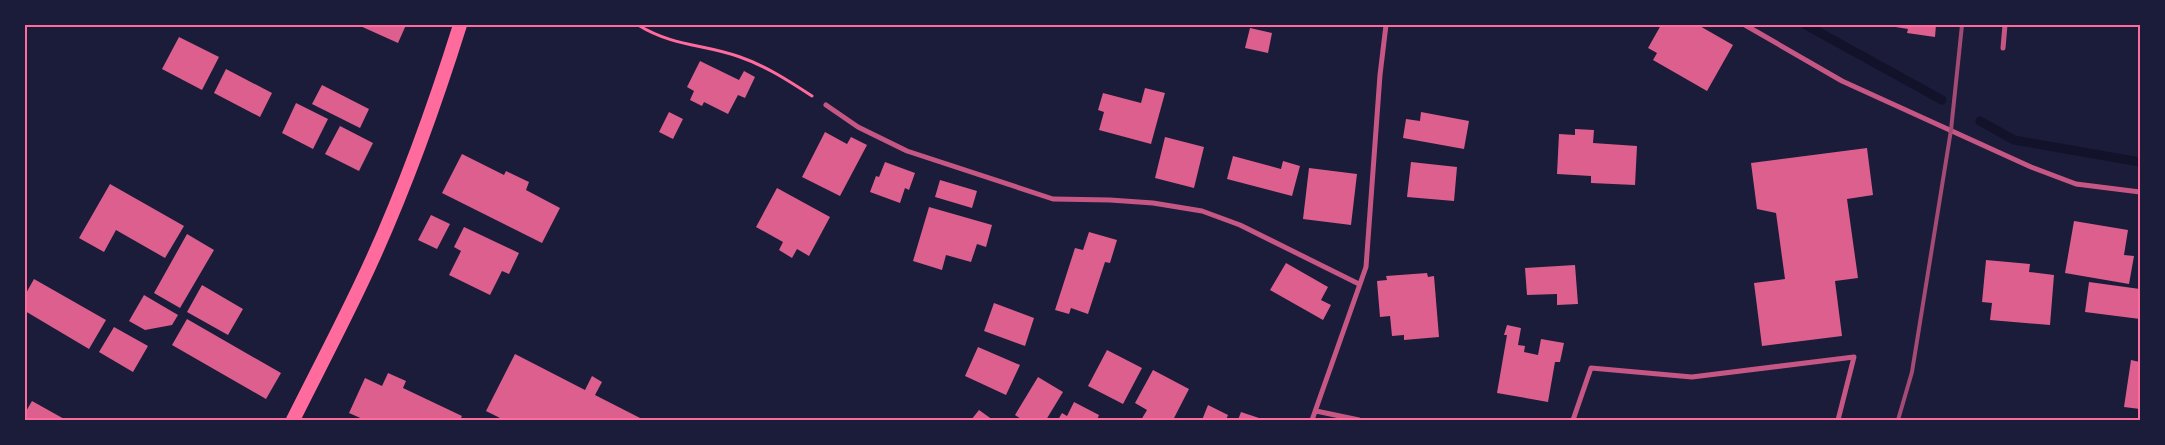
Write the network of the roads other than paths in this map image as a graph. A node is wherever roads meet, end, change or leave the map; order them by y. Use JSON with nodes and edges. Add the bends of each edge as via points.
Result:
{"nodes":[{"id":1,"x":460,"y":25,"type":"edge"},
{"id":2,"x":1386,"y":25,"type":"edge"},
{"id":3,"x":1745,"y":25,"type":"edge"},
{"id":4,"x":2004,"y":25,"type":"edge"},
{"id":5,"x":2003,"y":48,"type":"dead end"},
{"id":6,"x":826,"y":105,"type":"road end"},
{"id":7,"x":2140,"y":192,"type":"edge"},
{"id":8,"x":1359,"y":284,"type":"junction"},
{"id":9,"x":1316,"y":411,"type":"junction"},
{"id":10,"x":293,"y":420,"type":"edge"},
{"id":11,"x":1312,"y":420,"type":"edge"},
{"id":12,"x":1359,"y":420,"type":"edge"},
{"id":13,"x":1573,"y":420,"type":"edge"},
{"id":14,"x":1838,"y":420,"type":"edge"}],
"edges":[{"from":1,"to":10,"type":"highway","via":[[395,206],[360,287]]},
{"from":2,"to":8,"type":"street","via":[[1366,267]]},
{"from":3,"to":7,"type":"street","via":[[1842,81],[2031,167],[2076,184]]},
{"from":4,"to":5,"type":"street"},
{"from":6,"to":8,"type":"street","via":[[858,127],[907,151],[1053,198],[1127,201],[1202,211],[1240,225]]},
{"from":8,"to":9,"type":"street"},
{"from":9,"to":11,"type":"street"},
{"from":9,"to":12,"type":"street"},
{"from":13,"to":14,"type":"street","via":[[1591,368],[1692,377],[1854,357]]}]}
